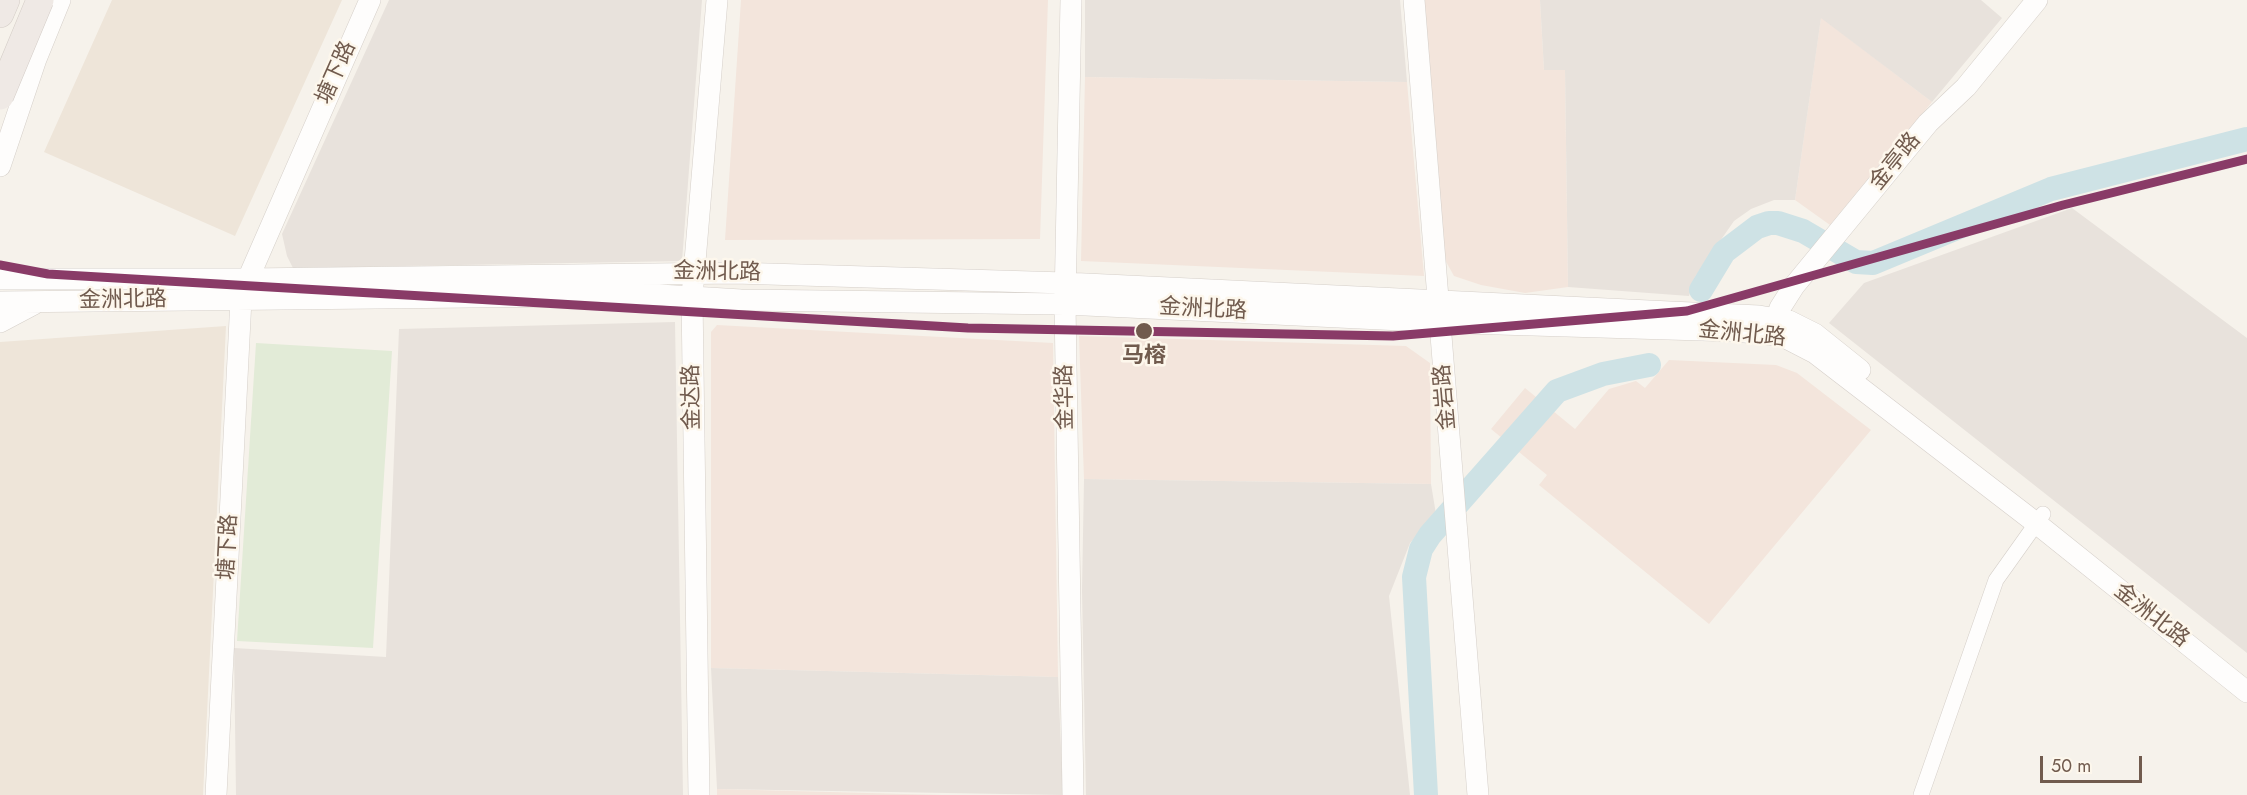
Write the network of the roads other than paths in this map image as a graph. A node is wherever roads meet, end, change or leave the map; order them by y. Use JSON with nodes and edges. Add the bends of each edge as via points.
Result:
{"nodes":[{"id":1,"x":6,"y":0,"type":"edge"},
{"id":2,"x":40,"y":0,"type":"edge"},
{"id":3,"x":60,"y":0,"type":"edge"},
{"id":4,"x":370,"y":0,"type":"edge"},
{"id":5,"x":717,"y":0,"type":"edge"},
{"id":6,"x":1071,"y":0,"type":"edge"},
{"id":7,"x":1414,"y":0,"type":"edge"},
{"id":8,"x":2037,"y":0,"type":"edge"},
{"id":9,"x":0,"y":14,"type":"edge"},
{"id":10,"x":0,"y":46,"type":"edge"},
{"id":11,"x":36,"y":59,"type":"junction"},
{"id":12,"x":0,"y":96,"type":"edge"},
{"id":13,"x":0,"y":166,"type":"edge"},
{"id":14,"x":694,"y":273,"type":"junction"},
{"id":15,"x":0,"y":279,"type":"edge"},
{"id":16,"x":248,"y":279,"type":"junction"},
{"id":17,"x":1065,"y":293,"type":"junction"},
{"id":18,"x":692,"y":297,"type":"junction"},
{"id":19,"x":241,"y":299,"type":"junction"},
{"id":20,"x":0,"y":302,"type":"edge"},
{"id":21,"x":39,"y":302,"type":"junction"},
{"id":22,"x":1440,"y":312,"type":"junction"},
{"id":23,"x":0,"y":322,"type":"edge"},
{"id":24,"x":1773,"y":326,"type":"junction"},
{"id":25,"x":2039,"y":519,"type":"junction"},
{"id":26,"x":2247,"y":674,"type":"edge"},
{"id":27,"x":2247,"y":692,"type":"edge"},
{"id":28,"x":216,"y":795,"type":"edge"},
{"id":29,"x":699,"y":795,"type":"edge"},
{"id":30,"x":1073,"y":795,"type":"edge"},
{"id":31,"x":1478,"y":795,"type":"edge"},
{"id":32,"x":1921,"y":795,"type":"edge"}],
"edges":[{"from":1,"to":9,"type":"highway"},
{"from":2,"to":12,"type":"highway","bridge":true},
{"from":3,"to":11,"type":"main road"},
{"from":4,"to":16,"type":"main road","name":"塘下路"},
{"from":5,"to":14,"type":"main road","name":"金达路"},
{"from":6,"to":17,"type":"main road","name":"金华路"},
{"from":7,"to":22,"type":"main road","name":"金岩路"},
{"from":8,"to":24,"type":"main road","name":"金亭路","via":[[1966,87],[1928,123],[1794,286]]},
{"from":10,"to":11,"type":"main road"},
{"from":11,"to":13,"type":"main road"},
{"from":14,"to":16,"type":"main road","name":"金洲北路"},
{"from":14,"to":17,"type":"main road","name":"金洲北路"},
{"from":14,"to":18,"type":"main road","name":"金达路"},
{"from":15,"to":16,"type":"main road","name":"金洲北路"},
{"from":17,"to":18,"type":"main road","name":"金洲北路"},
{"from":17,"to":22,"type":"main road","name":"金洲北路"},
{"from":17,"to":30,"type":"main road","name":"金华路"},
{"from":18,"to":19,"type":"main road","name":"金洲北路"},
{"from":18,"to":29,"type":"main road","name":"金达路"},
{"from":19,"to":21,"type":"main road","name":"金洲北路"},
{"from":19,"to":28,"type":"main road","name":"塘下路"},
{"from":20,"to":21,"type":"main road","name":"金洲北路"},
{"from":21,"to":23,"type":"main road"},
{"from":22,"to":24,"type":"main road","name":"金洲北路"},
{"from":22,"to":31,"type":"main road","name":"金岩路"},
{"from":24,"to":25,"type":"main road","name":"金洲北路"},
{"from":25,"to":26,"type":"main road","name":"金洲北路"},
{"from":25,"to":27,"type":"main road","name":"金洲北路"},
{"from":25,"to":32,"type":"street","via":[[1996,580]]}]}
